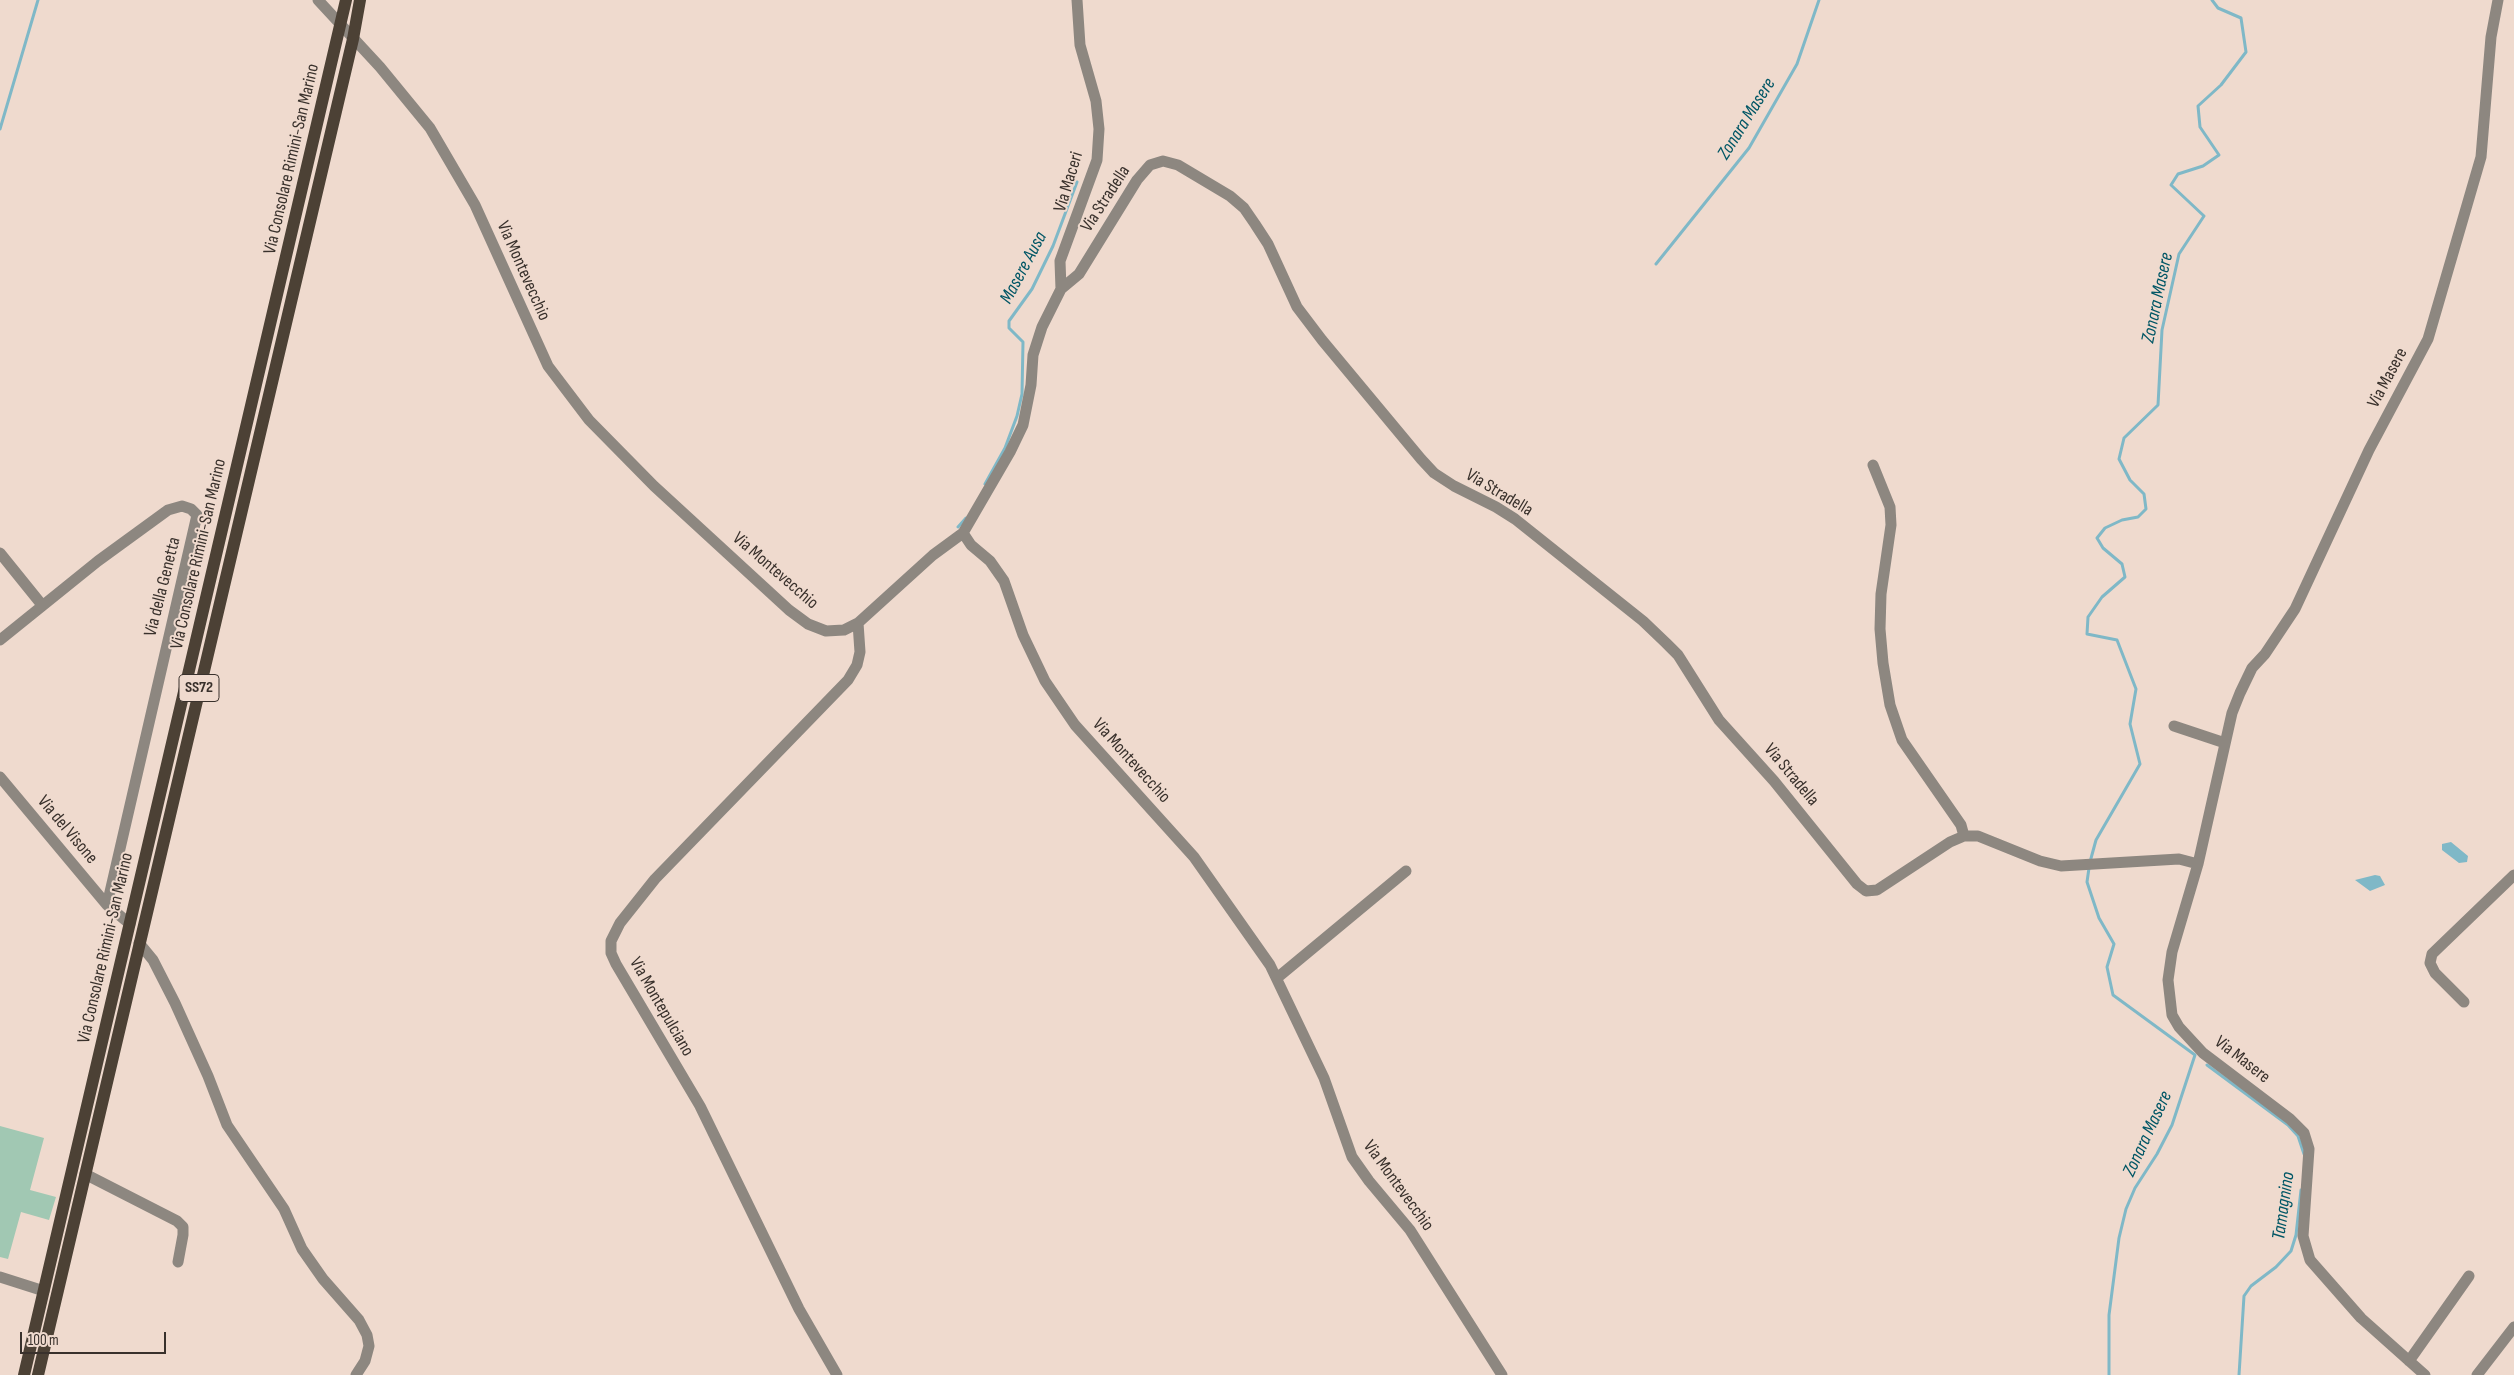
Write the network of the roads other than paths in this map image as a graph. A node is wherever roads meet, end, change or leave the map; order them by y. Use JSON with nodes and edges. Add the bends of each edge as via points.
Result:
{"nodes":[{"id":1,"x":318,"y":0,"type":"edge"},
{"id":2,"x":346,"y":0,"type":"edge"},
{"id":3,"x":360,"y":0,"type":"edge"},
{"id":4,"x":1077,"y":0,"type":"edge"},
{"id":5,"x":2498,"y":0,"type":"edge"},
{"id":6,"x":341,"y":24,"type":"junction"},
{"id":7,"x":353,"y":39,"type":"junction"},
{"id":8,"x":1061,"y":289,"type":"junction"},
{"id":9,"x":1873,"y":465,"type":"dead end"},
{"id":10,"x":963,"y":533,"type":"junction"},
{"id":11,"x":0,"y":553,"type":"edge"},
{"id":12,"x":42,"y":605,"type":"junction"},
{"id":13,"x":858,"y":623,"type":"junction"},
{"id":14,"x":0,"y":640,"type":"edge"},
{"id":15,"x":2174,"y":726,"type":"dead end"},
{"id":16,"x":2225,"y":743,"type":"junction"},
{"id":17,"x":0,"y":777,"type":"edge"},
{"id":18,"x":1964,"y":836,"type":"junction"},
{"id":19,"x":2198,"y":864,"type":"junction"},
{"id":20,"x":1406,"y":871,"type":"dead end"},
{"id":21,"x":2514,"y":875,"type":"edge"},
{"id":22,"x":106,"y":905,"type":"junction"},
{"id":23,"x":130,"y":924,"type":"junction"},
{"id":24,"x":139,"y":943,"type":"junction"},
{"id":25,"x":1277,"y":978,"type":"junction"},
{"id":26,"x":2464,"y":1002,"type":"dead end"},
{"id":27,"x":85,"y":1174,"type":"junction"},
{"id":28,"x":178,"y":1262,"type":"dead end"},
{"id":29,"x":2469,"y":1276,"type":"dead end"},
{"id":30,"x":0,"y":1277,"type":"edge"},
{"id":31,"x":44,"y":1290,"type":"junction"},
{"id":32,"x":2514,"y":1327,"type":"edge"},
{"id":33,"x":2409,"y":1361,"type":"junction"},
{"id":34,"x":24,"y":1375,"type":"edge"},
{"id":35,"x":38,"y":1375,"type":"edge"},
{"id":36,"x":356,"y":1375,"type":"edge"},
{"id":37,"x":837,"y":1375,"type":"edge"},
{"id":38,"x":1502,"y":1375,"type":"edge"},
{"id":39,"x":2425,"y":1375,"type":"edge"},
{"id":40,"x":2477,"y":1375,"type":"edge"}],
"edges":[{"from":1,"to":6,"type":"street","name":"Via Montevecchio"},
{"from":2,"to":6,"type":"main road","name":"Via Consolare Rimini-San Marino","number":"SS72"},
{"from":3,"to":7,"type":"main road","name":"Via Consolare Rimini-San Marino","number":"SS72"},
{"from":4,"to":8,"type":"street","name":"Via Maceri","via":[[1080,45],[1096,100],[1099,129],[1097,160],[1060,261]]},
{"from":5,"to":16,"type":"street","name":"Via Masere","via":[[2491,36],[2482,157],[2428,339],[2369,450],[2295,609],[2248,676],[2232,713]]},
{"from":6,"to":7,"type":"street","name":"Via Montevecchio"},
{"from":6,"to":23,"type":"main road","name":"Via Consolare Rimini-San Marino","number":"SS72"},
{"from":7,"to":13,"type":"street","name":"Via Montevecchio","via":[[430,128],[474,205],[548,366],[589,420],[654,486],[789,610],[808,624],[826,631],[844,630]]},
{"from":7,"to":24,"type":"main road","name":"Via Consolare Rimini-San Marino","number":"SS72"},
{"from":8,"to":10,"type":"street","name":"Via Maceri","via":[[1033,355],[1022,425]]},
{"from":8,"to":18,"type":"street","name":"Via Stradella","via":[[1079,274],[1137,180],[1150,165],[1163,161],[1216,186],[1244,208],[1268,244],[1302,314],[1365,395],[1427,466],[1454,486],[1515,519],[1666,643],[1678,655],[1719,720],[1774,781],[1857,884],[1866,891],[1878,890]]},
{"from":9,"to":18,"type":"street","via":[[1890,507],[1880,629],[1890,706],[1902,740],[1961,825]]},
{"from":10,"to":13,"type":"street","name":"Via Montevecchio","via":[[933,555]]},
{"from":10,"to":25,"type":"street","name":"Via Montevecchio","via":[[1004,581],[1045,681],[1075,725],[1194,857]]},
{"from":11,"to":12,"type":"street"},
{"from":12,"to":14,"type":"street","name":"Via della Genetta"},
{"from":12,"to":22,"type":"street","name":"Via della Genetta","via":[[168,510],[182,506],[197,515]]},
{"from":13,"to":37,"type":"street","name":"Via Montepulciano","via":[[860,652],[848,680],[655,879],[620,923],[611,941],[611,953],[616,964],[700,1106],[799,1309]]},
{"from":15,"to":16,"type":"street"},
{"from":16,"to":19,"type":"street","name":"Via Masere"},
{"from":17,"to":22,"type":"street","name":"Via del Visone"},
{"from":18,"to":19,"type":"street","via":[[1978,836],[2061,866],[2179,859]]},
{"from":19,"to":33,"type":"street","name":"Via Masere","via":[[2172,952],[2168,980],[2172,1015],[2203,1053],[2304,1133],[2309,1149],[2303,1236],[2310,1260],[2361,1318]]},
{"from":20,"to":25,"type":"street"},
{"from":21,"to":26,"type":"street","via":[[2432,954],[2430,963],[2435,973]]},
{"from":22,"to":23,"type":"street","name":"Via del Visone"},
{"from":23,"to":31,"type":"main road","name":"Via Consolare Rimini-San Marino","number":"SS72"},
{"from":24,"to":27,"type":"main road","name":"Via Consolare Rimini-San Marino","number":"SS72"},
{"from":24,"to":36,"type":"street","name":"Via Consolare Rimini-San Marino","via":[[153,960],[175,1003],[235,1138],[284,1209],[302,1249],[359,1320],[367,1335],[365,1361]]},
{"from":25,"to":38,"type":"street","name":"Via Montevecchio","via":[[1324,1078],[1352,1156],[1410,1230]]},
{"from":27,"to":28,"type":"street","via":[[177,1221],[183,1227]]},
{"from":27,"to":35,"type":"main road","name":"Via Consolare Rimini-San Marino","number":"SS72"},
{"from":29,"to":33,"type":"street"},
{"from":30,"to":31,"type":"street"},
{"from":31,"to":34,"type":"main road","name":"Via Consolare Rimini-San Marino","number":"SS72"},
{"from":32,"to":40,"type":"street"},
{"from":33,"to":39,"type":"street","name":"Via Masere"}]}
